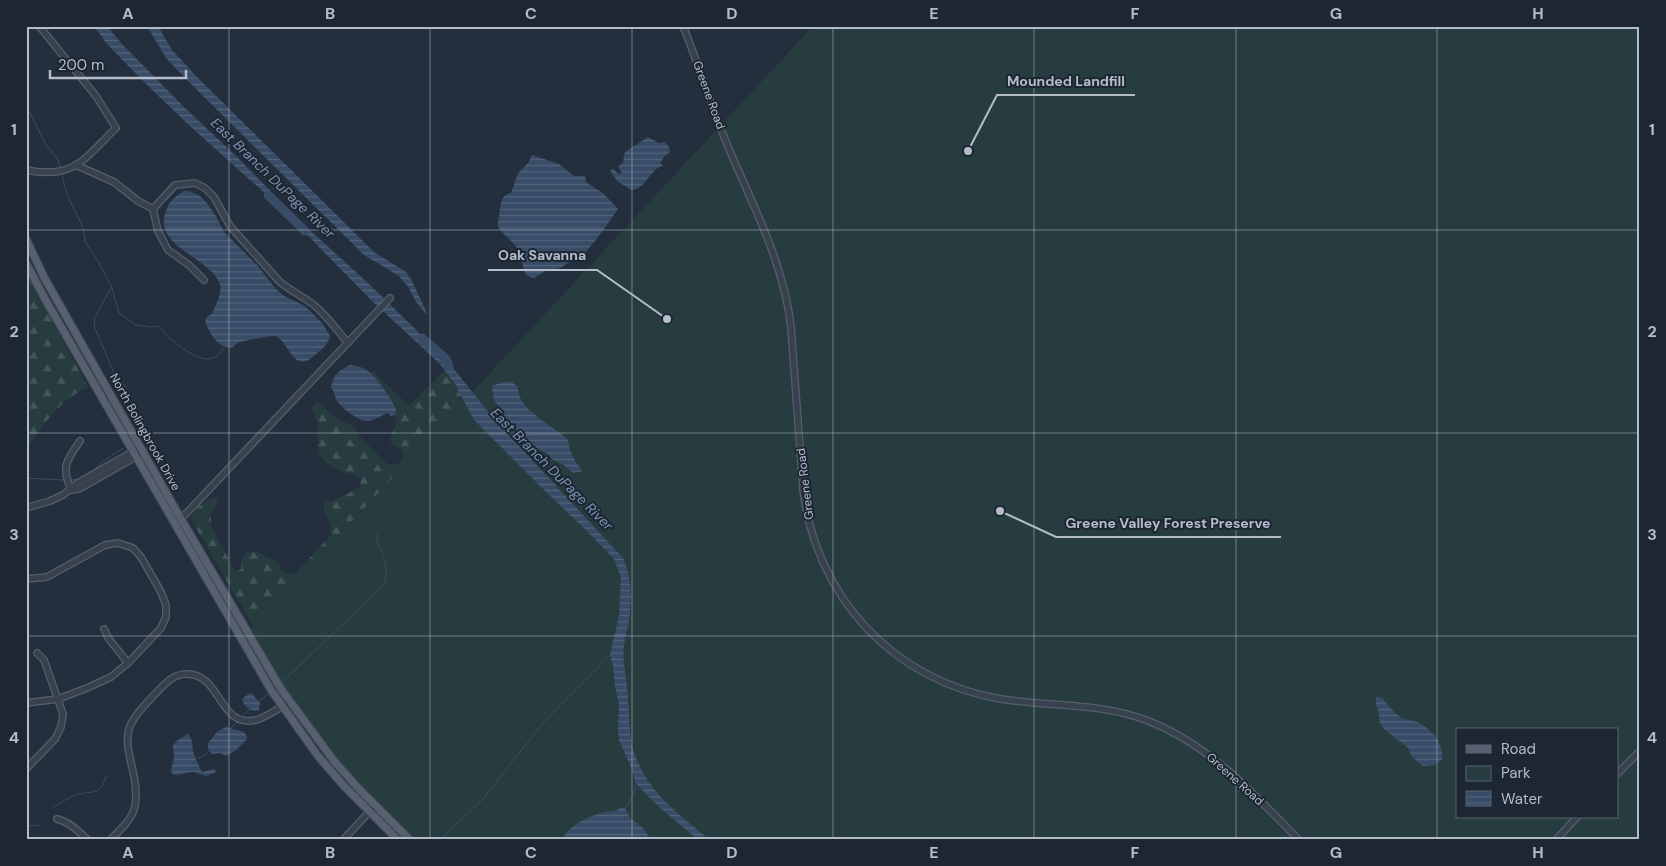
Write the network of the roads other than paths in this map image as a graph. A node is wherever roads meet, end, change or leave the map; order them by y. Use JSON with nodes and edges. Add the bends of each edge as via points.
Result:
{"nodes":[{"id":1,"x":39,"y":26,"type":"edge"},
{"id":2,"x":683,"y":26,"type":"edge"},
{"id":3,"x":78,"y":166,"type":"junction"},
{"id":4,"x":26,"y":170,"type":"edge"},
{"id":5,"x":153,"y":209,"type":"junction"},
{"id":6,"x":26,"y":239,"type":"edge"},
{"id":7,"x":26,"y":263,"type":"edge"},
{"id":8,"x":204,"y":280,"type":"dead end"},
{"id":9,"x":390,"y":298,"type":"dead end"},
{"id":10,"x":348,"y":343,"type":"junction"},
{"id":11,"x":80,"y":441,"type":"dead end"},
{"id":12,"x":143,"y":449,"type":"junction"},
{"id":13,"x":135,"y":454,"type":"junction"},
{"id":14,"x":71,"y":490,"type":"junction"},
{"id":15,"x":26,"y":508,"type":"edge"},
{"id":16,"x":181,"y":519,"type":"junction"},
{"id":17,"x":26,"y":579,"type":"edge"},
{"id":18,"x":104,"y":629,"type":"dead end"},
{"id":19,"x":37,"y":653,"type":"dead end"},
{"id":20,"x":128,"y":663,"type":"junction"},
{"id":21,"x":58,"y":699,"type":"junction"},
{"id":22,"x":289,"y":702,"type":"junction"},
{"id":23,"x":26,"y":703,"type":"edge"},
{"id":24,"x":282,"y":706,"type":"junction"},
{"id":25,"x":1640,"y":750,"type":"edge"},
{"id":26,"x":26,"y":769,"type":"edge"},
{"id":27,"x":1618,"y":773,"type":"edge"},
{"id":28,"x":375,"y":806,"type":"junction"},
{"id":29,"x":369,"y":812,"type":"junction"},
{"id":30,"x":1576,"y":818,"type":"edge"},
{"id":31,"x":57,"y":819,"type":"dead end"},
{"id":32,"x":88,"y":840,"type":"edge"},
{"id":33,"x":110,"y":840,"type":"edge"},
{"id":34,"x":343,"y":840,"type":"edge"},
{"id":35,"x":398,"y":840,"type":"edge"},
{"id":36,"x":410,"y":840,"type":"edge"},
{"id":37,"x":1299,"y":840,"type":"edge"},
{"id":38,"x":1556,"y":840,"type":"edge"}],
"edges":[{"from":1,"to":3,"type":"street","via":[[96,96],[116,128]]},
{"from":2,"to":37,"type":"street","name":"Greene Road","via":[[781,275],[792,327],[806,510],[824,567],[850,608],[877,638],[901,658],[955,687],[1004,699],[1107,709],[1176,733],[1228,769]]},
{"from":3,"to":4,"type":"street","via":[[46,173]]},
{"from":3,"to":5,"type":"street","via":[[114,182]]},
{"from":5,"to":8,"type":"street","via":[[158,231],[168,250]]},
{"from":5,"to":10,"type":"street","via":[[175,185],[196,183],[205,188],[214,196],[230,226],[279,281],[315,306]]},
{"from":6,"to":12,"type":"main road","name":"North Bolingbrook Drive","via":[[45,279]]},
{"from":7,"to":13,"type":"main road","name":"North Bolingbrook Drive"},
{"from":9,"to":10,"type":"street"},
{"from":10,"to":16,"type":"street"},
{"from":11,"to":14,"type":"street","via":[[66,464],[65,473]]},
{"from":12,"to":13,"type":"street"},
{"from":12,"to":16,"type":"main road","name":"North Bolingbrook Drive"},
{"from":13,"to":14,"type":"street","via":[[76,484]]},
{"from":13,"to":24,"type":"main road","name":"North Bolingbrook Drive"},
{"from":14,"to":15,"type":"street"},
{"from":16,"to":22,"type":"main road","name":"North Bolingbrook Drive"},
{"from":17,"to":20,"type":"street","via":[[47,577],[105,545],[118,543],[132,548],[141,557],[161,592],[166,617],[161,628]]},
{"from":18,"to":20,"type":"street"},
{"from":19,"to":21,"type":"street","via":[[44,660]]},
{"from":20,"to":21,"type":"street","via":[[110,677]]},
{"from":21,"to":23,"type":"street"},
{"from":21,"to":26,"type":"street","via":[[61,727],[55,739]]},
{"from":22,"to":24,"type":"street"},
{"from":22,"to":28,"type":"main road","name":"North Bolingbrook Drive","via":[[334,761]]},
{"from":24,"to":29,"type":"main road","name":"North Bolingbrook Drive","via":[[318,756]]},
{"from":24,"to":33,"type":"street","via":[[258,720],[243,720],[227,711],[205,680],[182,674],[166,683],[135,716],[128,729],[136,804],[128,820]]},
{"from":25,"to":27,"type":"street"},
{"from":28,"to":29,"type":"street"},
{"from":28,"to":36,"type":"main road","name":"North Bolingbrook Drive"},
{"from":29,"to":34,"type":"street"},
{"from":29,"to":35,"type":"main road","name":"North Bolingbrook Drive"},
{"from":30,"to":38,"type":"street"},
{"from":31,"to":32,"type":"street","via":[[72,825]]}]}
